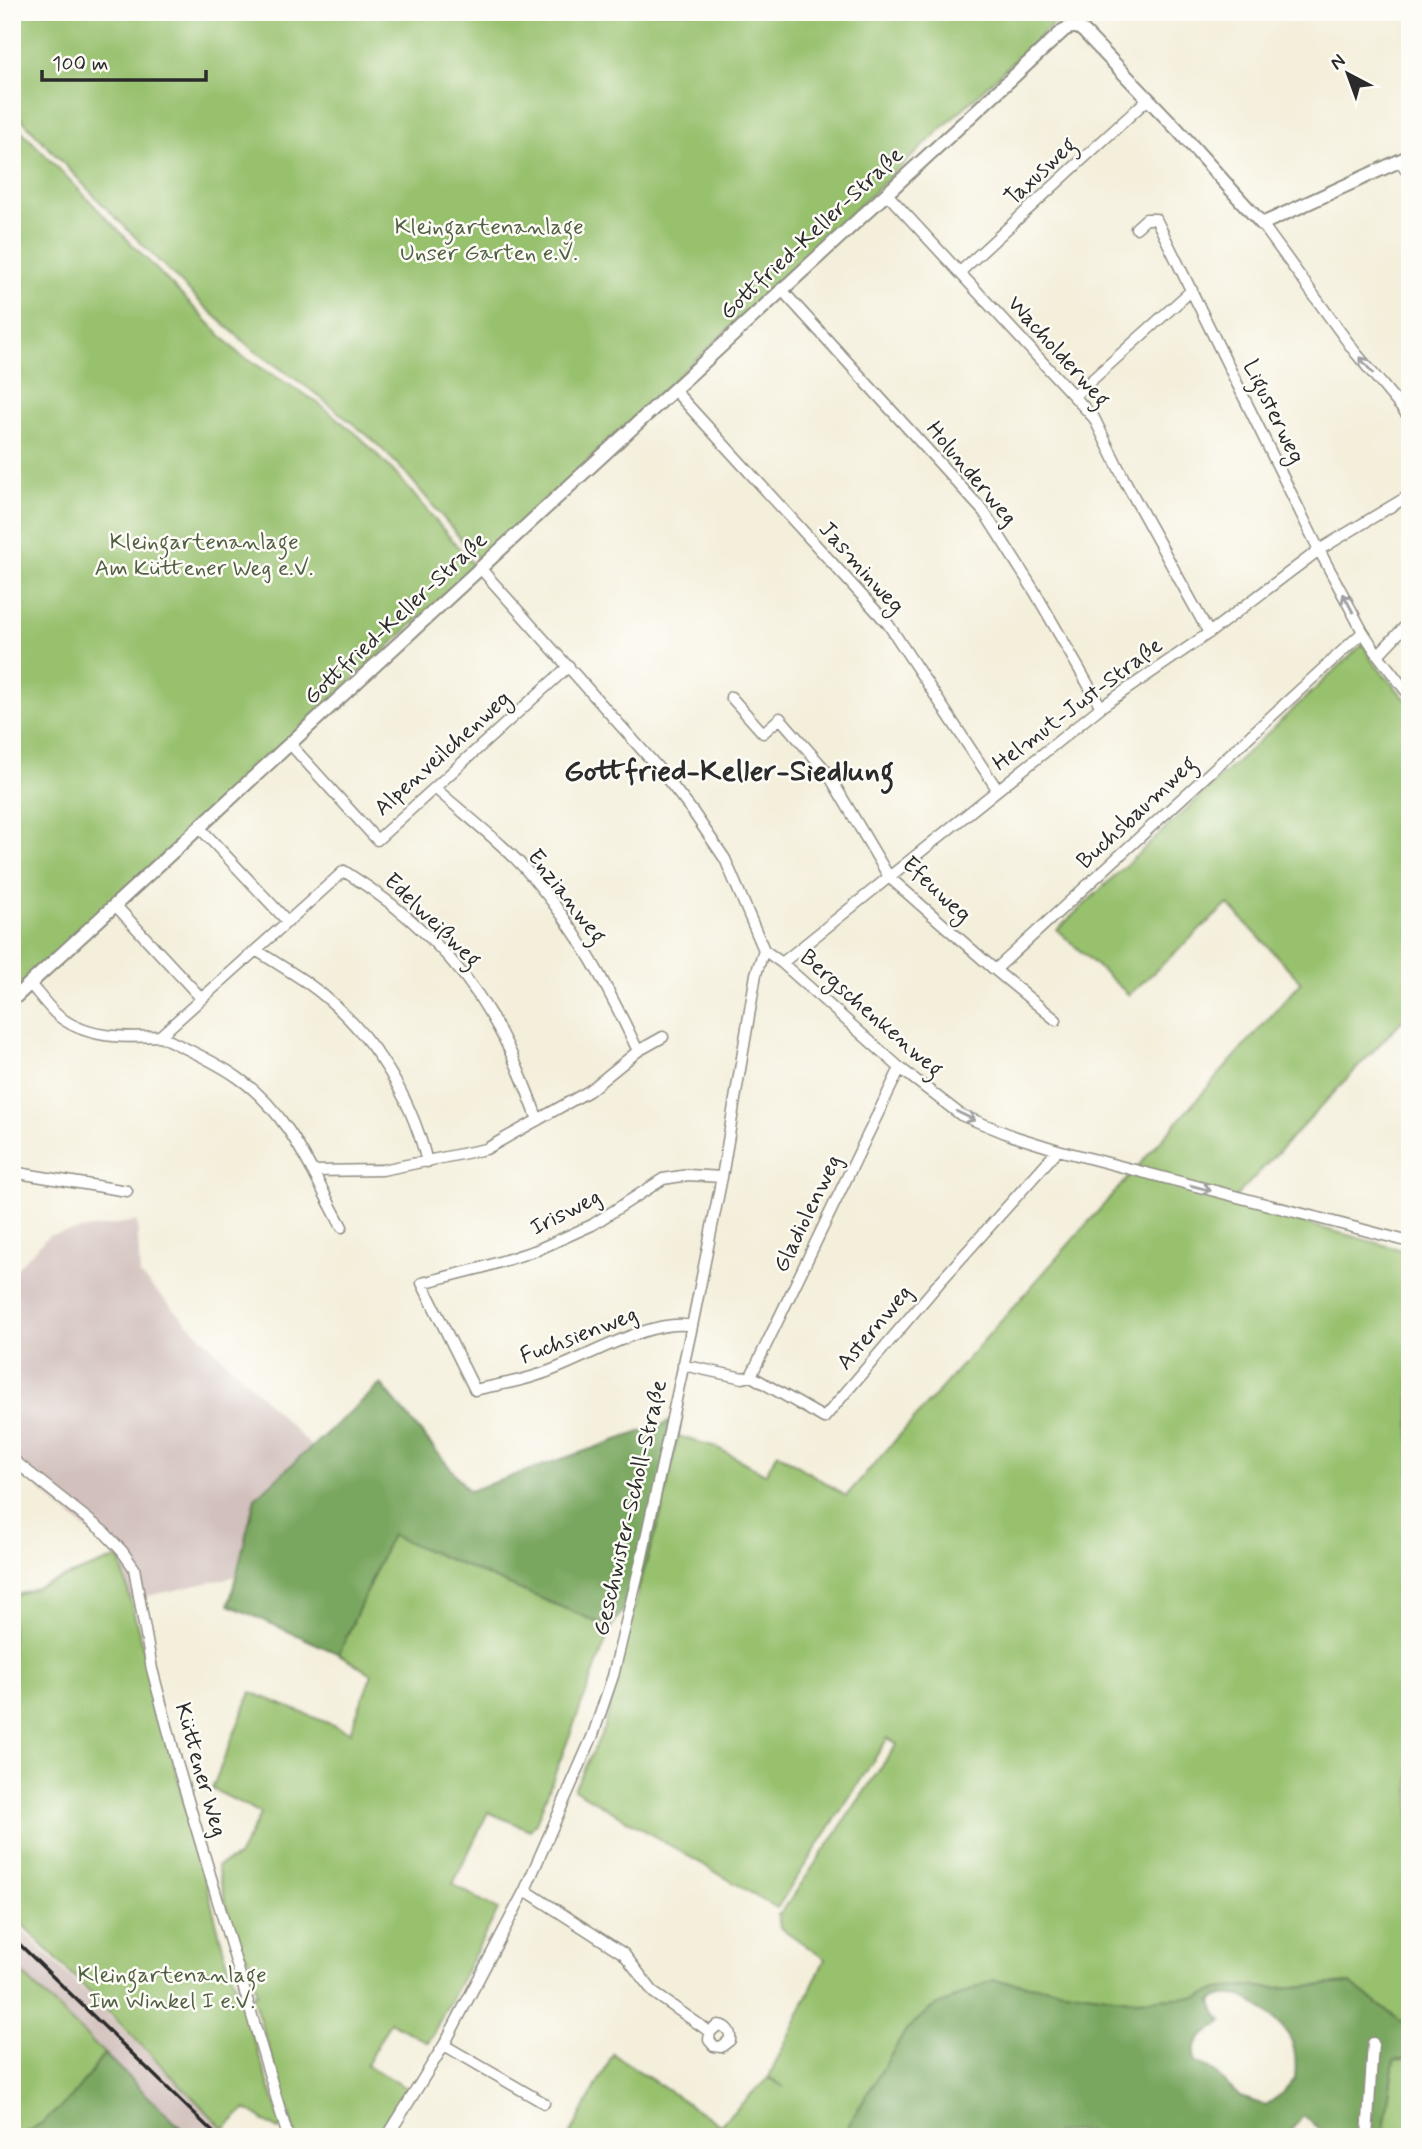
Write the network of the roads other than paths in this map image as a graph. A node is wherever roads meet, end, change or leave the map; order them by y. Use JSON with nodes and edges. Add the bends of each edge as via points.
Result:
{"nodes":[{"id":1,"x":1149,"y":99,"type":"junction"},
{"id":2,"x":1405,"y":158,"type":"edge"},
{"id":3,"x":1410,"y":177,"type":"edge"},
{"id":4,"x":887,"y":194,"type":"junction"},
{"id":5,"x":1262,"y":224,"type":"junction"},
{"id":6,"x":1136,"y":228,"type":"dead end"},
{"id":7,"x":960,"y":272,"type":"junction"},
{"id":8,"x":781,"y":289,"type":"junction"},
{"id":9,"x":1192,"y":290,"type":"junction"},
{"id":10,"x":674,"y":390,"type":"junction"},
{"id":11,"x":1074,"y":396,"type":"junction"},
{"id":12,"x":1410,"y":418,"type":"edge"},
{"id":13,"x":1410,"y":495,"type":"edge"},
{"id":14,"x":1319,"y":550,"type":"junction"},
{"id":15,"x":481,"y":569,"type":"junction"},
{"id":16,"x":1410,"y":621,"type":"edge"},
{"id":17,"x":1363,"y":632,"type":"junction"},
{"id":18,"x":1209,"y":633,"type":"junction"},
{"id":19,"x":1378,"y":655,"type":"junction"},
{"id":20,"x":569,"y":666,"type":"junction"},
{"id":21,"x":731,"y":696,"type":"dead end"},
{"id":22,"x":1410,"y":696,"type":"edge"},
{"id":23,"x":1101,"y":707,"type":"junction"},
{"id":24,"x":290,"y":744,"type":"junction"},
{"id":25,"x":435,"y":788,"type":"junction"},
{"id":26,"x":998,"y":789,"type":"junction"},
{"id":27,"x":200,"y":828,"type":"junction"},
{"id":28,"x":889,"y":877,"type":"junction"},
{"id":29,"x":116,"y":906,"type":"junction"},
{"id":30,"x":288,"y":922,"type":"junction"},
{"id":31,"x":256,"y":950,"type":"junction"},
{"id":32,"x":764,"y":950,"type":"junction"},
{"id":33,"x":782,"y":963,"type":"junction"},
{"id":34,"x":995,"y":970,"type":"junction"},
{"id":35,"x":30,"y":984,"type":"junction"},
{"id":36,"x":202,"y":999,"type":"junction"},
{"id":37,"x":12,"y":1000,"type":"edge"},
{"id":38,"x":1056,"y":1020,"type":"dead end"},
{"id":39,"x":160,"y":1036,"type":"junction"},
{"id":40,"x":663,"y":1037,"type":"dead end"},
{"id":41,"x":638,"y":1051,"type":"junction"},
{"id":42,"x":900,"y":1068,"type":"junction"},
{"id":43,"x":538,"y":1120,"type":"junction"},
{"id":44,"x":1058,"y":1150,"type":"junction"},
{"id":45,"x":427,"y":1162,"type":"junction"},
{"id":46,"x":314,"y":1171,"type":"junction"},
{"id":47,"x":12,"y":1172,"type":"edge"},
{"id":48,"x":722,"y":1177,"type":"junction"},
{"id":49,"x":127,"y":1191,"type":"dead end"},
{"id":50,"x":342,"y":1227,"type":"dead end"},
{"id":51,"x":1410,"y":1242,"type":"edge"},
{"id":52,"x":422,"y":1283,"type":"joint"},
{"id":53,"x":692,"y":1326,"type":"junction"},
{"id":54,"x":683,"y":1365,"type":"junction"},
{"id":55,"x":751,"y":1376,"type":"junction"},
{"id":56,"x":12,"y":1459,"type":"edge"},
{"id":57,"x":525,"y":1890,"type":"junction"},
{"id":58,"x":709,"y":2032,"type":"dead end"},
{"id":59,"x":1373,"y":2043,"type":"dead end"},
{"id":60,"x":444,"y":2045,"type":"junction"},
{"id":61,"x":544,"y":2103,"type":"dead end"},
{"id":62,"x":288,"y":2137,"type":"edge"},
{"id":63,"x":387,"y":2137,"type":"edge"},
{"id":64,"x":1367,"y":2137,"type":"edge"}],
"edges":[{"from":1,"to":4,"type":"street","name":"Gottfried-Keller-Straße","via":[[1087,34],[1072,26]]},
{"from":1,"to":5,"type":"street","name":"Gottfried-Keller-Straße"},
{"from":1,"to":7,"type":"street","name":"Taxusweg"},
{"from":2,"to":3,"type":"street"},
{"from":2,"to":5,"type":"street"},
{"from":4,"to":7,"type":"street","name":"Wacholderweg"},
{"from":4,"to":8,"type":"street","name":"Gottfried-Keller-Straße"},
{"from":12,"to":5,"type":"street","name":"Gottfried-Keller-Straße","one_way":true,"via":[[1355,352]]},
{"from":6,"to":9,"type":"street","name":"Ligusterweg","via":[[1146,219],[1156,219]]},
{"from":7,"to":11,"type":"street","name":"Wacholderweg"},
{"from":8,"to":10,"type":"street","name":"Gottfried-Keller-Straße"},
{"from":8,"to":23,"type":"street","name":"Holunderweg","via":[[984,512]]},
{"from":9,"to":11,"type":"street"},
{"from":9,"to":14,"type":"street","name":"Ligusterweg"},
{"from":10,"to":15,"type":"street","name":"Gottfried-Keller-Straße"},
{"from":10,"to":26,"type":"street","name":"Jasminweg","via":[[888,624]]},
{"from":11,"to":18,"type":"street","name":"Wacholderweg","via":[[1094,418]]},
{"from":13,"to":14,"type":"street","name":"Helmut-Just-Straße"},
{"from":17,"to":14,"type":"street","name":"Ligusterweg","one_way":true},
{"from":14,"to":18,"type":"street","name":"Helmut-Just-Straße"},
{"from":15,"to":20,"type":"street","name":"Bergschenkenweg"},
{"from":15,"to":24,"type":"street","name":"Gottfried-Keller-Straße"},
{"from":16,"to":19,"type":"street"},
{"from":17,"to":19,"type":"street","name":"Ligusterweg"},
{"from":17,"to":34,"type":"street","name":"Buchsbaumweg"},
{"from":18,"to":23,"type":"street","name":"Helmut-Just-Straße"},
{"from":19,"to":22,"type":"street","name":"Ligusterweg"},
{"from":20,"to":25,"type":"street","name":"Alpenveilchenweg"},
{"from":20,"to":32,"type":"street","name":"Bergschenkenweg","via":[[693,812],[725,859]]},
{"from":21,"to":28,"type":"street","name":"Efeuweg","via":[[763,733],[780,718],[827,772]]},
{"from":23,"to":26,"type":"street","name":"Helmut-Just-Straße"},
{"from":24,"to":25,"type":"street","name":"Alpenveilchenweg","via":[[377,841]]},
{"from":24,"to":27,"type":"street","name":"Gottfried-Keller-Straße"},
{"from":25,"to":41,"type":"street","name":"Enzianweg","via":[[532,876],[577,935]]},
{"from":26,"to":28,"type":"street","name":"Helmut-Just-Straße"},
{"from":27,"to":29,"type":"street","name":"Gottfried-Keller-Straße"},
{"from":27,"to":30,"type":"street"},
{"from":28,"to":33,"type":"street","name":"Helmut-Just-Straße"},
{"from":28,"to":34,"type":"street","name":"Efeuweg"},
{"from":29,"to":35,"type":"street","name":"Gottfried-Keller-Straße"},
{"from":29,"to":36,"type":"street"},
{"from":30,"to":31,"type":"street"},
{"from":30,"to":43,"type":"street","name":"Edelweißweg","via":[[344,871],[384,896],[450,958],[474,989],[493,1017]]},
{"from":31,"to":36,"type":"street"},
{"from":31,"to":45,"type":"street","via":[[308,983],[378,1053],[422,1139]]},
{"from":32,"to":33,"type":"street","name":"Bergschenkenweg"},
{"from":32,"to":48,"type":"street","name":"Geschwister-Scholl-Straße","via":[[756,974]]},
{"from":33,"to":42,"type":"street","name":"Bergschenkenweg"},
{"from":34,"to":38,"type":"street"},
{"from":35,"to":37,"type":"street","name":"Gottfried-Keller-Straße"},
{"from":35,"to":39,"type":"street","via":[[56,1014],[84,1029],[108,1037]]},
{"from":36,"to":39,"type":"street"},
{"from":39,"to":46,"type":"street","via":[[236,1076],[267,1102]]},
{"from":40,"to":41,"type":"street"},
{"from":41,"to":43,"type":"street","via":[[589,1091]]},
{"from":42,"to":44,"type":"street","name":"Bergschenkenweg","one_way":true,"via":[[961,1115]]},
{"from":42,"to":55,"type":"street","name":"Gladiolenweg"},
{"from":43,"to":45,"type":"street","via":[[486,1149]]},
{"from":44,"to":51,"type":"street","name":"Bergschenkenweg","one_way":true},
{"from":44,"to":55,"type":"street","name":"Asternweg","via":[[824,1418]]},
{"from":45,"to":46,"type":"street","via":[[382,1170]]},
{"from":46,"to":50,"type":"street"},
{"from":47,"to":49,"type":"street"},
{"from":48,"to":52,"type":"street","name":"Irisweg","via":[[663,1179],[592,1225],[537,1250]]},
{"from":48,"to":53,"type":"street","name":"Geschwister-Scholl-Straße"},
{"from":52,"to":53,"type":"street","name":"Fuchsienweg","via":[[475,1390],[539,1375],[652,1329]]},
{"from":53,"to":54,"type":"street","name":"Geschwister-Scholl-Straße"},
{"from":54,"to":55,"type":"street","name":"Asternweg"},
{"from":54,"to":57,"type":"street","name":"Geschwister-Scholl-Straße","via":[[612,1676],[593,1735]]},
{"from":56,"to":62,"type":"street","name":"Küttener Weg","via":[[104,1532],[134,1568],[152,1669],[176,1760]]},
{"from":57,"to":58,"type":"street","via":[[624,1954],[654,1993]]},
{"from":57,"to":60,"type":"street","name":"Geschwister-Scholl-Straße"},
{"from":59,"to":64,"type":"street"},
{"from":60,"to":61,"type":"street"},
{"from":60,"to":63,"type":"street","name":"Geschwister-Scholl-Straße"}]}
